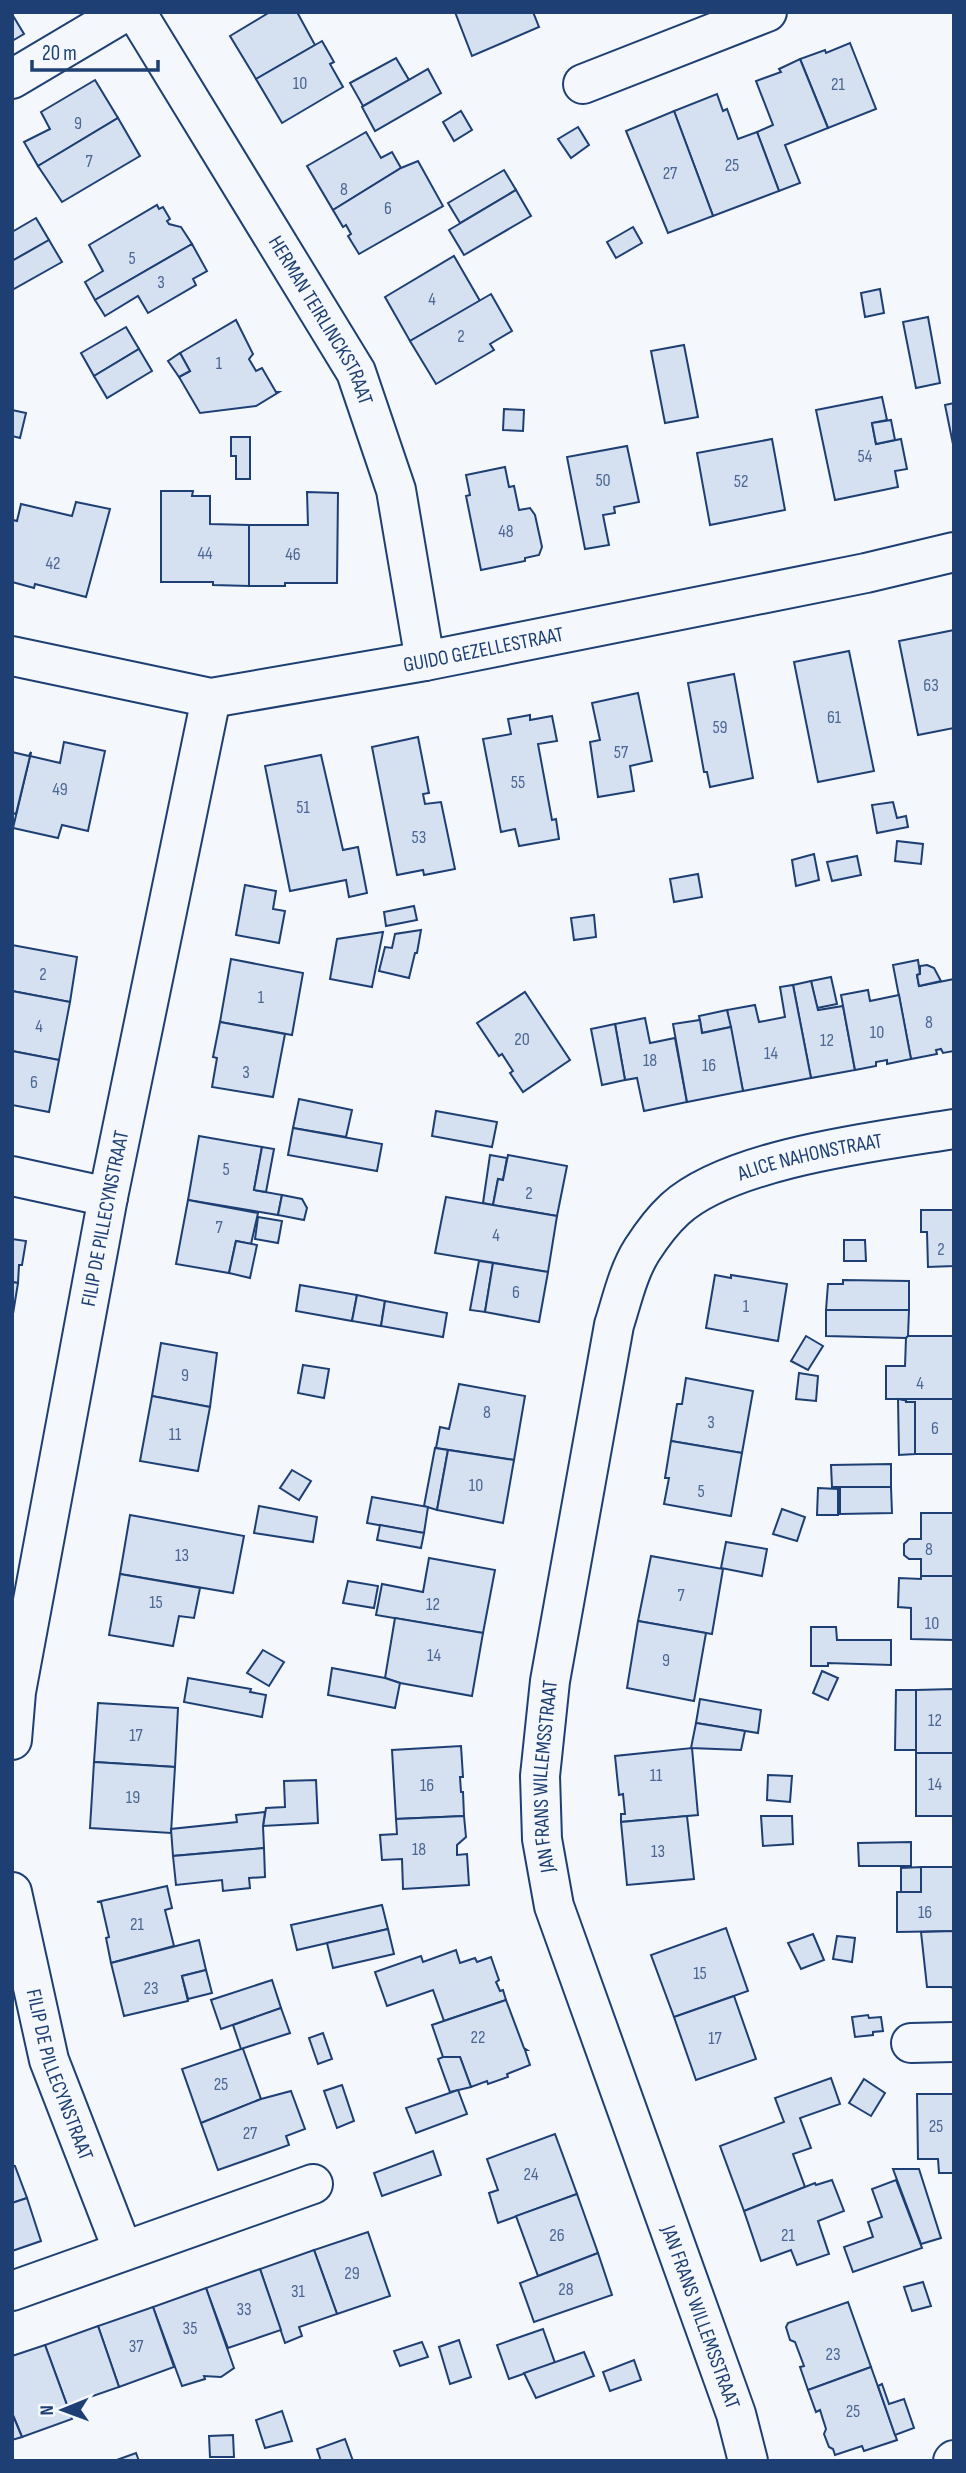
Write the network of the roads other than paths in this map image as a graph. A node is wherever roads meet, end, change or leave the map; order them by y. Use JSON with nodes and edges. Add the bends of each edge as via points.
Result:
{"nodes":[{"id":1,"x":125,"y":12,"type":"edge"},
{"id":2,"x":136,"y":12,"type":"edge"},
{"id":3,"x":767,"y":12,"type":"edge"},
{"id":4,"x":12,"y":79,"type":"edge"},
{"id":5,"x":583,"y":83,"type":"dead end"},
{"id":6,"x":954,"y":552,"type":"edge"},
{"id":7,"x":12,"y":656,"type":"edge"},
{"id":8,"x":425,"y":661,"type":"junction"},
{"id":9,"x":211,"y":698,"type":"junction"},
{"id":10,"x":954,"y":1129,"type":"edge"},
{"id":11,"x":12,"y":1176,"type":"edge"},
{"id":12,"x":108,"y":1198,"type":"junction"},
{"id":13,"x":676,"y":1208,"type":"joint"},
{"id":14,"x":14,"y":1692,"type":"edge"},
{"id":15,"x":12,"y":1740,"type":"edge"},
{"id":16,"x":12,"y":1892,"type":"edge"},
{"id":17,"x":954,"y":2042,"type":"edge"},
{"id":18,"x":911,"y":2043,"type":"dead end"},
{"id":19,"x":313,"y":2184,"type":"dead end"},
{"id":20,"x":123,"y":2250,"type":"junction"},
{"id":21,"x":12,"y":2291,"type":"edge"},
{"id":22,"x":748,"y":2461,"type":"edge"}],
"edges":[{"from":1,"to":4,"type":"street"},
{"from":2,"to":8,"type":"street","name":"HERMAN TEIRLINCKSTRAAT","via":[[356,372],[396,490]]},
{"from":3,"to":5,"type":"street"},
{"from":6,"to":8,"type":"street","name":"GUIDO GEZELLESTRAAT"},
{"from":7,"to":9,"type":"street","name":"GUIDO GEZELLESTRAAT"},
{"from":8,"to":9,"type":"street","name":"GUIDO GEZELLESTRAAT"},
{"from":9,"to":12,"type":"street","name":"FILIP DE PILLECYNSTRAAT"},
{"from":10,"to":13,"type":"street","name":"ALICE NAHONSTRAAT","via":[[759,1167],[713,1185]]},
{"from":11,"to":12,"type":"street"},
{"from":12,"to":14,"type":"street","name":"FILIP DE PILLECYNSTRAAT"},
{"from":13,"to":22,"type":"street","name":"JAN FRANS WILLEMSSTRAAT","via":[[641,1251],[614,1325],[550,1681],[540,1776],[542,1839],[558,1917],[736,2414]]},
{"from":14,"to":15,"type":"street","name":"FILIP DE PILLECYNSTRAAT"},
{"from":16,"to":20,"type":"street","name":"FILIP DE PILLECYNSTRAAT","via":[[49,2060]]},
{"from":17,"to":18,"type":"street"},
{"from":19,"to":20,"type":"street"},
{"from":20,"to":21,"type":"street"}]}
